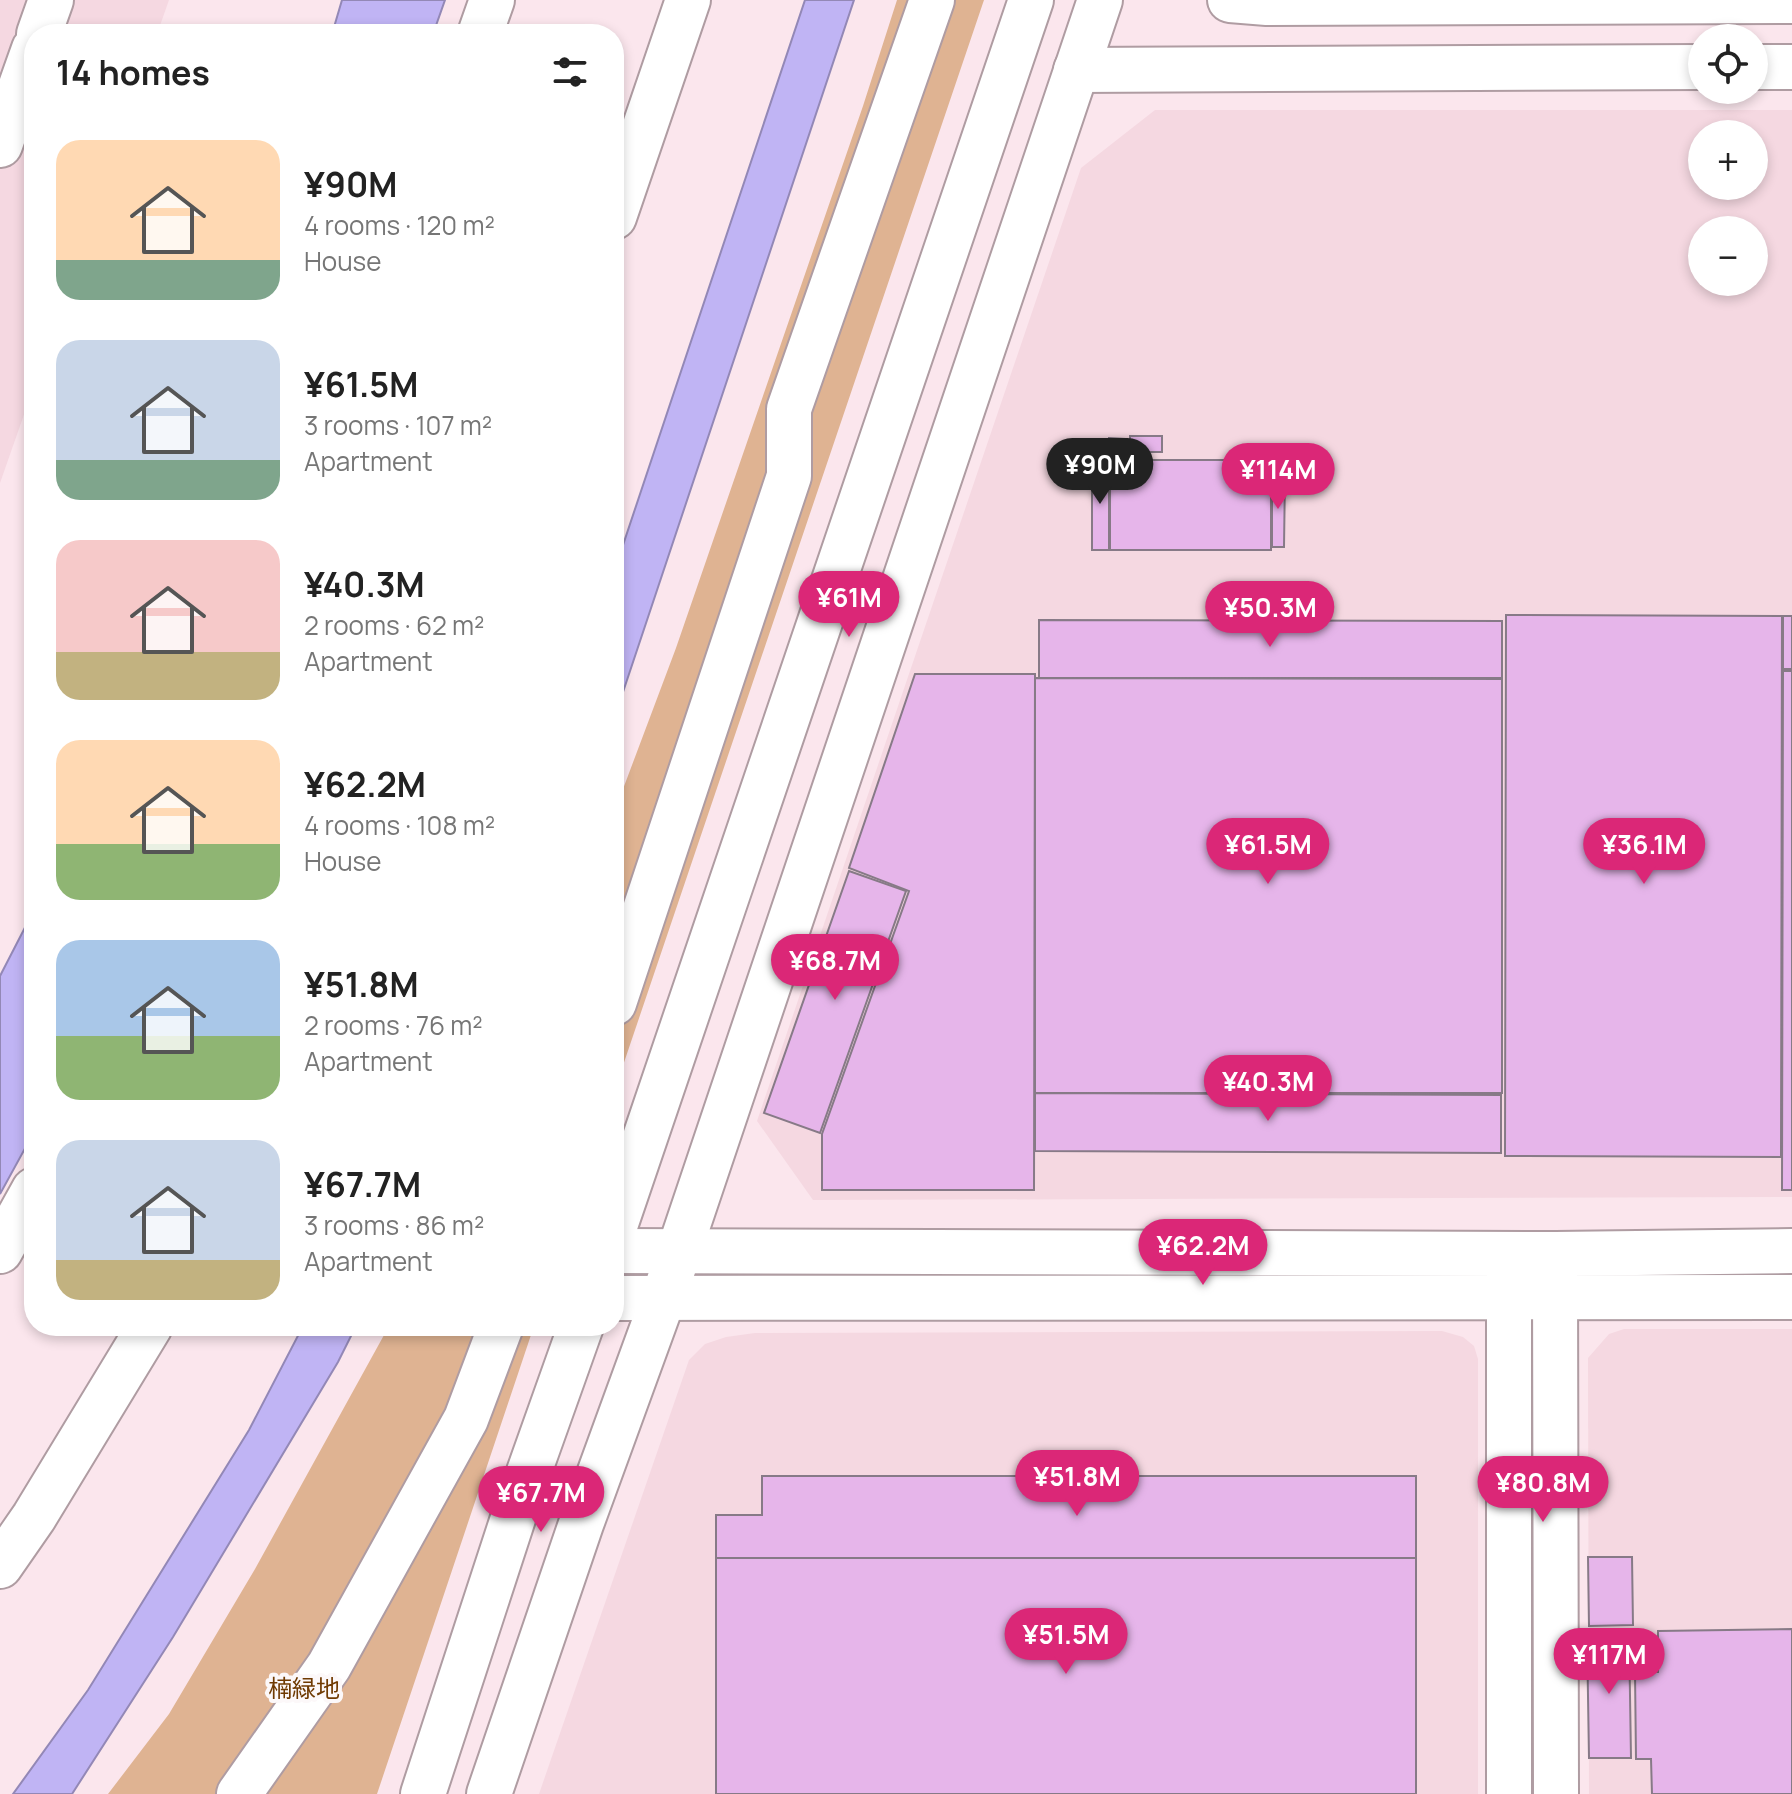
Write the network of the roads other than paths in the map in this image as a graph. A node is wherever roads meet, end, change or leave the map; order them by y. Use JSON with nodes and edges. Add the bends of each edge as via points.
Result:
{"nodes":[{"id":1,"x":51,"y":0,"type":"edge"},
{"id":2,"x":492,"y":0,"type":"edge"},
{"id":3,"x":688,"y":0,"type":"edge"},
{"id":4,"x":932,"y":0,"type":"edge"},
{"id":5,"x":1031,"y":0,"type":"edge"},
{"id":6,"x":1100,"y":0,"type":"edge"},
{"id":7,"x":1230,"y":0,"type":"edge"},
{"id":8,"x":1792,"y":1,"type":"edge"},
{"id":9,"x":43,"y":24,"type":"edge"},
{"id":10,"x":484,"y":24,"type":"edge"},
{"id":11,"x":1688,"y":67,"type":"edge"},
{"id":12,"x":1768,"y":67,"type":"edge"},
{"id":13,"x":1792,"y":67,"type":"edge"},
{"id":14,"x":1076,"y":70,"type":"junction"},
{"id":15,"x":24,"y":77,"type":"edge"},
{"id":16,"x":0,"y":145,"type":"edge"},
{"id":17,"x":624,"y":188,"type":"edge"},
{"id":18,"x":624,"y":973,"type":"edge"},
{"id":19,"x":624,"y":1200,"type":"edge"},
{"id":20,"x":24,"y":1208,"type":"edge"},
{"id":21,"x":0,"y":1251,"type":"edge"},
{"id":22,"x":624,"y":1251,"type":"edge"},
{"id":23,"x":679,"y":1251,"type":"junction"},
{"id":24,"x":1792,"y":1251,"type":"edge"},
{"id":25,"x":1509,"y":1254,"type":"junction"},
{"id":26,"x":1555,"y":1254,"type":"junction"},
{"id":27,"x":1792,"y":1297,"type":"edge"},
{"id":28,"x":624,"y":1298,"type":"edge"},
{"id":29,"x":1509,"y":1298,"type":"junction"},
{"id":30,"x":1555,"y":1298,"type":"junction"},
{"id":31,"x":663,"y":1299,"type":"junction"},
{"id":32,"x":144,"y":1336,"type":"edge"},
{"id":33,"x":497,"y":1336,"type":"edge"},
{"id":34,"x":577,"y":1336,"type":"edge"},
{"id":35,"x":0,"y":1566,"type":"edge"},
{"id":36,"x":239,"y":1794,"type":"edge"},
{"id":37,"x":423,"y":1794,"type":"edge"},
{"id":38,"x":489,"y":1794,"type":"edge"},
{"id":39,"x":1509,"y":1794,"type":"edge"},
{"id":40,"x":1556,"y":1794,"type":"edge"}],
"edges":[{"from":1,"to":9,"type":"street"},
{"from":2,"to":10,"type":"street"},
{"from":3,"to":17,"type":"street"},
{"from":4,"to":18,"type":"street","via":[[789,409],[789,476]]},
{"from":5,"to":19,"type":"street"},
{"from":6,"to":14,"type":"street"},
{"from":7,"to":8,"type":"street"},
{"from":11,"to":14,"type":"street"},
{"from":12,"to":13,"type":"street"},
{"from":14,"to":23,"type":"street"},
{"from":15,"to":16,"type":"street"},
{"from":20,"to":21,"type":"street"},
{"from":22,"to":23,"type":"street"},
{"from":23,"to":25,"type":"street"},
{"from":23,"to":31,"type":"street"},
{"from":24,"to":26,"type":"street"},
{"from":25,"to":26,"type":"street"},
{"from":25,"to":29,"type":"street"},
{"from":26,"to":30,"type":"street"},
{"from":27,"to":30,"type":"street"},
{"from":28,"to":31,"type":"street"},
{"from":29,"to":30,"type":"street"},
{"from":29,"to":31,"type":"street"},
{"from":29,"to":39,"type":"street"},
{"from":30,"to":40,"type":"street"},
{"from":31,"to":38,"type":"street"},
{"from":32,"to":35,"type":"street"},
{"from":33,"to":36,"type":"street","via":[[466,1419],[329,1666]]},
{"from":34,"to":37,"type":"street"}]}
